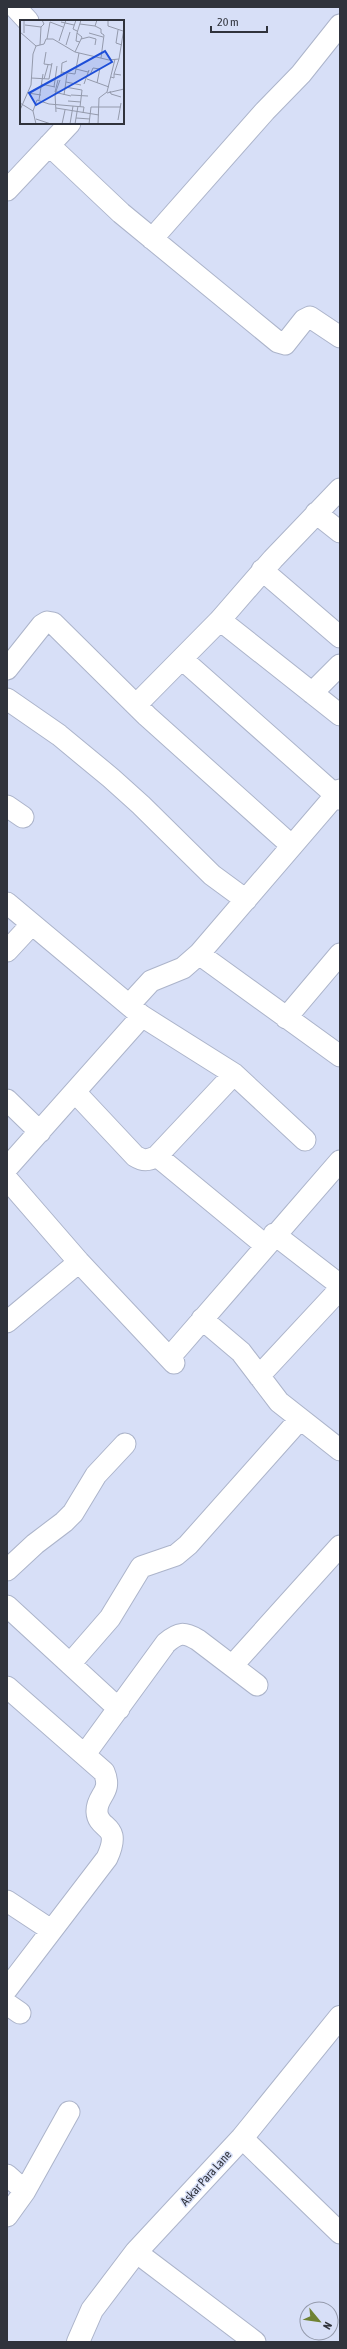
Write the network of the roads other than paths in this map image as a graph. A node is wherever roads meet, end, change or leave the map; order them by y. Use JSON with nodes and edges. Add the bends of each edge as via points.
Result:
{"nodes":[{"id":1,"x":15,"y":7,"type":"edge"},
{"id":2,"x":27,"y":20,"type":"edge"},
{"id":3,"x":340,"y":25,"type":"edge"},
{"id":4,"x":69,"y":124,"type":"edge"},
{"id":5,"x":49,"y":145,"type":"junction"},
{"id":6,"x":7,"y":190,"type":"edge"},
{"id":7,"x":152,"y":239,"type":"junction"},
{"id":8,"x":340,"y":337,"type":"edge"},
{"id":9,"x":340,"y":489,"type":"edge"},
{"id":10,"x":316,"y":513,"type":"junction"},
{"id":11,"x":340,"y":532,"type":"edge"},
{"id":12,"x":262,"y":570,"type":"junction"},
{"id":13,"x":220,"y":620,"type":"junction"},
{"id":14,"x":340,"y":636,"type":"edge"},
{"id":15,"x":182,"y":659,"type":"junction"},
{"id":16,"x":340,"y":665,"type":"edge"},
{"id":17,"x":7,"y":669,"type":"edge"},
{"id":18,"x":312,"y":693,"type":"junction"},
{"id":19,"x":7,"y":698,"type":"edge"},
{"id":20,"x":136,"y":705,"type":"junction"},
{"id":21,"x":340,"y":715,"type":"edge"},
{"id":22,"x":338,"y":795,"type":"edge"},
{"id":23,"x":292,"y":846,"type":"junction"},
{"id":24,"x":246,"y":900,"type":"junction"},
{"id":25,"x":7,"y":903,"type":"edge"},
{"id":26,"x":32,"y":924,"type":"junction"},
{"id":27,"x":7,"y":951,"type":"edge"},
{"id":28,"x":199,"y":954,"type":"junction"},
{"id":29,"x":338,"y":962,"type":"edge"},
{"id":30,"x":135,"y":1010,"type":"junction"},
{"id":31,"x":286,"y":1018,"type":"junction"},
{"id":32,"x":340,"y":1056,"type":"edge"},
{"id":33,"x":234,"y":1074,"type":"junction"},
{"id":34,"x":75,"y":1092,"type":"junction"},
{"id":35,"x":7,"y":1100,"type":"edge"},
{"id":36,"x":40,"y":1132,"type":"junction"},
{"id":37,"x":305,"y":1140,"type":"dead end"},
{"id":38,"x":156,"y":1156,"type":"junction"},
{"id":39,"x":7,"y":1168,"type":"edge"},
{"id":40,"x":336,"y":1175,"type":"edge"},
{"id":41,"x":7,"y":1179,"type":"edge"},
{"id":42,"x":270,"y":1240,"type":"junction"},
{"id":43,"x":79,"y":1262,"type":"junction"},
{"id":44,"x":340,"y":1285,"type":"edge"},
{"id":45,"x":340,"y":1289,"type":"edge"},
{"id":46,"x":202,"y":1320,"type":"junction"},
{"id":47,"x":7,"y":1322,"type":"edge"},
{"id":48,"x":259,"y":1376,"type":"junction"},
{"id":49,"x":300,"y":1420,"type":"junction"},
{"id":50,"x":125,"y":1444,"type":"dead end"},
{"id":51,"x":340,"y":1450,"type":"edge"},
{"id":52,"x":340,"y":1546,"type":"edge"},
{"id":53,"x":7,"y":1570,"type":"edge"},
{"id":54,"x":11,"y":1618,"type":"edge"},
{"id":55,"x":70,"y":1664,"type":"junction"},
{"id":56,"x":232,"y":1666,"type":"junction"},
{"id":57,"x":257,"y":1685,"type":"dead end"},
{"id":58,"x":7,"y":1687,"type":"edge"},
{"id":59,"x":119,"y":1709,"type":"junction"},
{"id":60,"x":85,"y":1754,"type":"junction"},
{"id":61,"x":7,"y":1901,"type":"edge"},
{"id":62,"x":51,"y":1930,"type":"junction"},
{"id":63,"x":7,"y":1989,"type":"edge"},
{"id":64,"x":340,"y":2017,"type":"edge"},
{"id":65,"x":69,"y":2112,"type":"dead end"},
{"id":66,"x":242,"y":2138,"type":"junction"},
{"id":67,"x":7,"y":2175,"type":"edge"},
{"id":68,"x":25,"y":2191,"type":"junction"},
{"id":69,"x":7,"y":2216,"type":"edge"},
{"id":70,"x":340,"y":2233,"type":"edge"},
{"id":71,"x":136,"y":2252,"type":"junction"},
{"id":72,"x":78,"y":2342,"type":"edge"},
{"id":73,"x":255,"y":2342,"type":"edge"}],
"edges":[{"from":1,"to":2,"type":"street"},
{"from":3,"to":7,"type":"street","via":[[301,74]]},
{"from":4,"to":5,"type":"street"},
{"from":5,"to":6,"type":"street"},
{"from":5,"to":7,"type":"street","via":[[94,189]]},
{"from":7,"to":8,"type":"street","via":[[280,344],[285,344],[304,320],[310,318]]},
{"from":9,"to":10,"type":"street"},
{"from":10,"to":11,"type":"street"},
{"from":10,"to":12,"type":"street"},
{"from":12,"to":13,"type":"street"},
{"from":12,"to":14,"type":"street"},
{"from":13,"to":15,"type":"street"},
{"from":13,"to":18,"type":"street"},
{"from":15,"to":20,"type":"street"},
{"from":15,"to":22,"type":"street"},
{"from":16,"to":18,"type":"street"},
{"from":17,"to":20,"type":"street","via":[[42,624],[53,623]]},
{"from":18,"to":21,"type":"street"},
{"from":19,"to":24,"type":"street","via":[[47,726],[111,778],[206,870]]},
{"from":20,"to":23,"type":"street"},
{"from":22,"to":23,"type":"street"},
{"from":23,"to":24,"type":"street"},
{"from":24,"to":28,"type":"street"},
{"from":25,"to":26,"type":"street"},
{"from":26,"to":27,"type":"street"},
{"from":26,"to":30,"type":"street"},
{"from":28,"to":30,"type":"street","via":[[183,968],[151,981]]},
{"from":28,"to":31,"type":"street"},
{"from":29,"to":31,"type":"street"},
{"from":30,"to":33,"type":"street"},
{"from":30,"to":34,"type":"street"},
{"from":31,"to":32,"type":"street"},
{"from":33,"to":37,"type":"street"},
{"from":33,"to":38,"type":"street"},
{"from":34,"to":36,"type":"street"},
{"from":34,"to":38,"type":"street","via":[[135,1156],[142,1160],[150,1160]]},
{"from":35,"to":36,"type":"street"},
{"from":36,"to":39,"type":"street"},
{"from":38,"to":42,"type":"street"},
{"from":40,"to":42,"type":"street"},
{"from":41,"to":43,"type":"street"},
{"from":42,"to":44,"type":"street"},
{"from":42,"to":46,"type":"street"},
{"from":43,"to":46,"type":"street","via":[[172,1360]]},
{"from":43,"to":47,"type":"street"},
{"from":45,"to":48,"type":"street"},
{"from":46,"to":48,"type":"street","via":[[241,1352]]},
{"from":48,"to":49,"type":"street","via":[[279,1402]]},
{"from":49,"to":51,"type":"street"},
{"from":49,"to":55,"type":"street","via":[[188,1545],[176,1555],[141,1567],[110,1618]]},
{"from":50,"to":53,"type":"street","via":[[96,1475],[68,1518]]},
{"from":52,"to":56,"type":"street"},
{"from":54,"to":55,"type":"street"},
{"from":55,"to":59,"type":"street"},
{"from":56,"to":57,"type":"street"},
{"from":56,"to":59,"type":"street","via":[[193,1637],[182,1633],[176,1635],[166,1643]]},
{"from":58,"to":60,"type":"street"},
{"from":59,"to":60,"type":"street"},
{"from":60,"to":62,"type":"street","via":[[104,1772],[108,1781],[97,1814],[113,1835],[112,1848]]},
{"from":61,"to":62,"type":"street"},
{"from":62,"to":63,"type":"street"},
{"from":64,"to":66,"type":"street","name":"Askar Para Lane"},
{"from":65,"to":68,"type":"street"},
{"from":66,"to":70,"type":"street"},
{"from":66,"to":71,"type":"street","name":"Askar Para Lane"},
{"from":67,"to":68,"type":"street"},
{"from":68,"to":69,"type":"street"},
{"from":71,"to":72,"type":"street","name":"Askar Para Lane","via":[[92,2310]]},
{"from":71,"to":73,"type":"street"}]}
